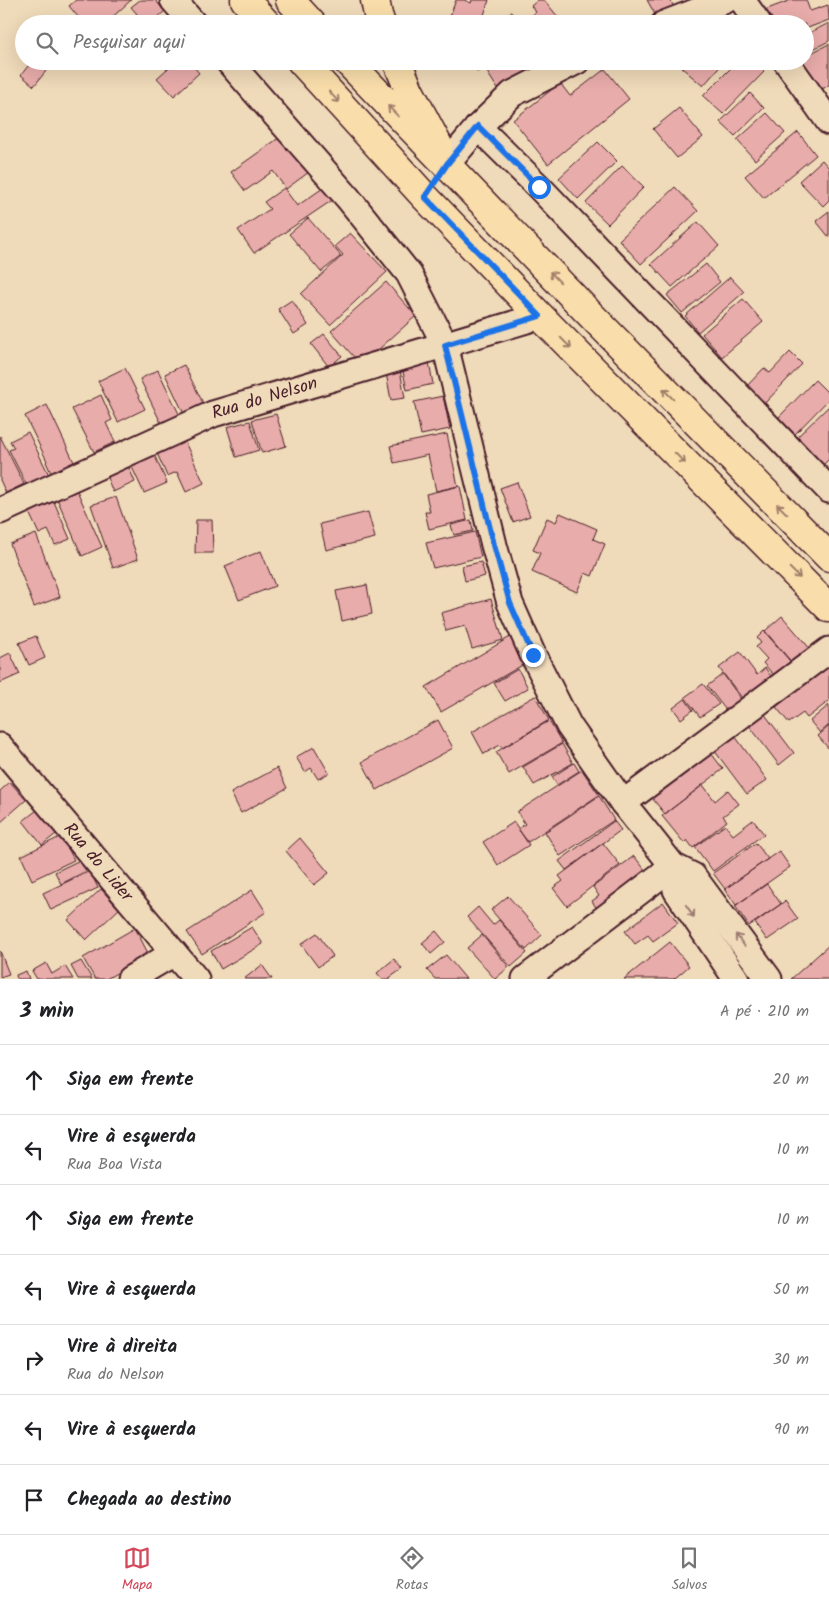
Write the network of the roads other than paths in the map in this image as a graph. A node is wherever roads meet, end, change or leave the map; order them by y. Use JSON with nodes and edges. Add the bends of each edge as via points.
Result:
{"nodes":[{"id":1,"x":173,"y":0,"type":"edge"},
{"id":2,"x":245,"y":0,"type":"edge"},
{"id":3,"x":290,"y":0,"type":"edge"},
{"id":4,"x":375,"y":0,"type":"edge"},
{"id":5,"x":726,"y":0,"type":"edge"},
{"id":6,"x":742,"y":0,"type":"edge"},
{"id":7,"x":186,"y":15,"type":"edge"},
{"id":8,"x":259,"y":15,"type":"edge"},
{"id":9,"x":304,"y":15,"type":"edge"},
{"id":10,"x":378,"y":15,"type":"edge"},
{"id":11,"x":687,"y":15,"type":"edge"},
{"id":12,"x":753,"y":15,"type":"edge"},
{"id":13,"x":236,"y":70,"type":"edge"},
{"id":14,"x":309,"y":70,"type":"edge"},
{"id":15,"x":355,"y":70,"type":"edge"},
{"id":16,"x":401,"y":70,"type":"edge"},
{"id":17,"x":559,"y":70,"type":"edge"},
{"id":18,"x":792,"y":70,"type":"edge"},
{"id":19,"x":829,"y":122,"type":"edge"},
{"id":20,"x":478,"y":126,"type":"junction"},
{"id":21,"x":447,"y":164,"type":"junction"},
{"id":22,"x":425,"y":197,"type":"junction"},
{"id":23,"x":540,"y":316,"type":"junction"},
{"id":24,"x":445,"y":345,"type":"junction"},
{"id":25,"x":829,"y":490,"type":"edge"},
{"id":26,"x":0,"y":511,"type":"edge"},
{"id":27,"x":829,"y":557,"type":"edge"},
{"id":28,"x":829,"y":608,"type":"edge"},
{"id":29,"x":827,"y":655,"type":"edge"},
{"id":30,"x":0,"y":746,"type":"edge"},
{"id":31,"x":623,"y":802,"type":"junction"},
{"id":32,"x":673,"y":866,"type":"junction"},
{"id":33,"x":174,"y":953,"type":"junction"},
{"id":34,"x":130,"y":979,"type":"edge"},
{"id":35,"x":196,"y":979,"type":"edge"},
{"id":36,"x":525,"y":979,"type":"edge"},
{"id":37,"x":736,"y":979,"type":"edge"},
{"id":38,"x":769,"y":979,"type":"edge"}],
"edges":[{"from":1,"to":7,"type":"street"},
{"from":2,"to":8,"type":"main road"},
{"from":3,"to":9,"type":"main road"},
{"from":4,"to":10,"type":"main road"},
{"from":5,"to":11,"type":"street"},
{"from":6,"to":12,"type":"street"},
{"from":13,"to":24,"type":"street","via":[[348,198],[409,274]]},
{"from":14,"to":22,"type":"main road","one_way":true},
{"from":21,"to":15,"type":"main road","one_way":true},
{"from":16,"to":21,"type":"main road"},
{"from":17,"to":20,"type":"street","via":[[512,94]]},
{"from":18,"to":19,"type":"street"},
{"from":20,"to":21,"type":"street"},
{"from":20,"to":25,"type":"street"},
{"from":21,"to":22,"type":"main road"},
{"from":27,"to":21,"type":"main road","one_way":true},
{"from":22,"to":23,"type":"main road"},
{"from":23,"to":24,"type":"street","name":"Rua do Nelson"},
{"from":23,"to":28,"type":"main road","one_way":true},
{"from":24,"to":26,"type":"street","name":"Rua do Nelson","via":[[213,414]]},
{"from":24,"to":31,"type":"street","via":[[510,603],[569,726]]},
{"from":29,"to":31,"type":"street"},
{"from":30,"to":33,"type":"street","name":"Rua do Lider"},
{"from":31,"to":32,"type":"street"},
{"from":32,"to":36,"type":"street"},
{"from":32,"to":37,"type":"street","one_way":true,"via":[[676,890]]},
{"from":38,"to":32,"type":"street","one_way":true,"via":[[692,876]]},
{"from":33,"to":34,"type":"street"},
{"from":33,"to":35,"type":"street","name":"Rua do Lider"}]}
